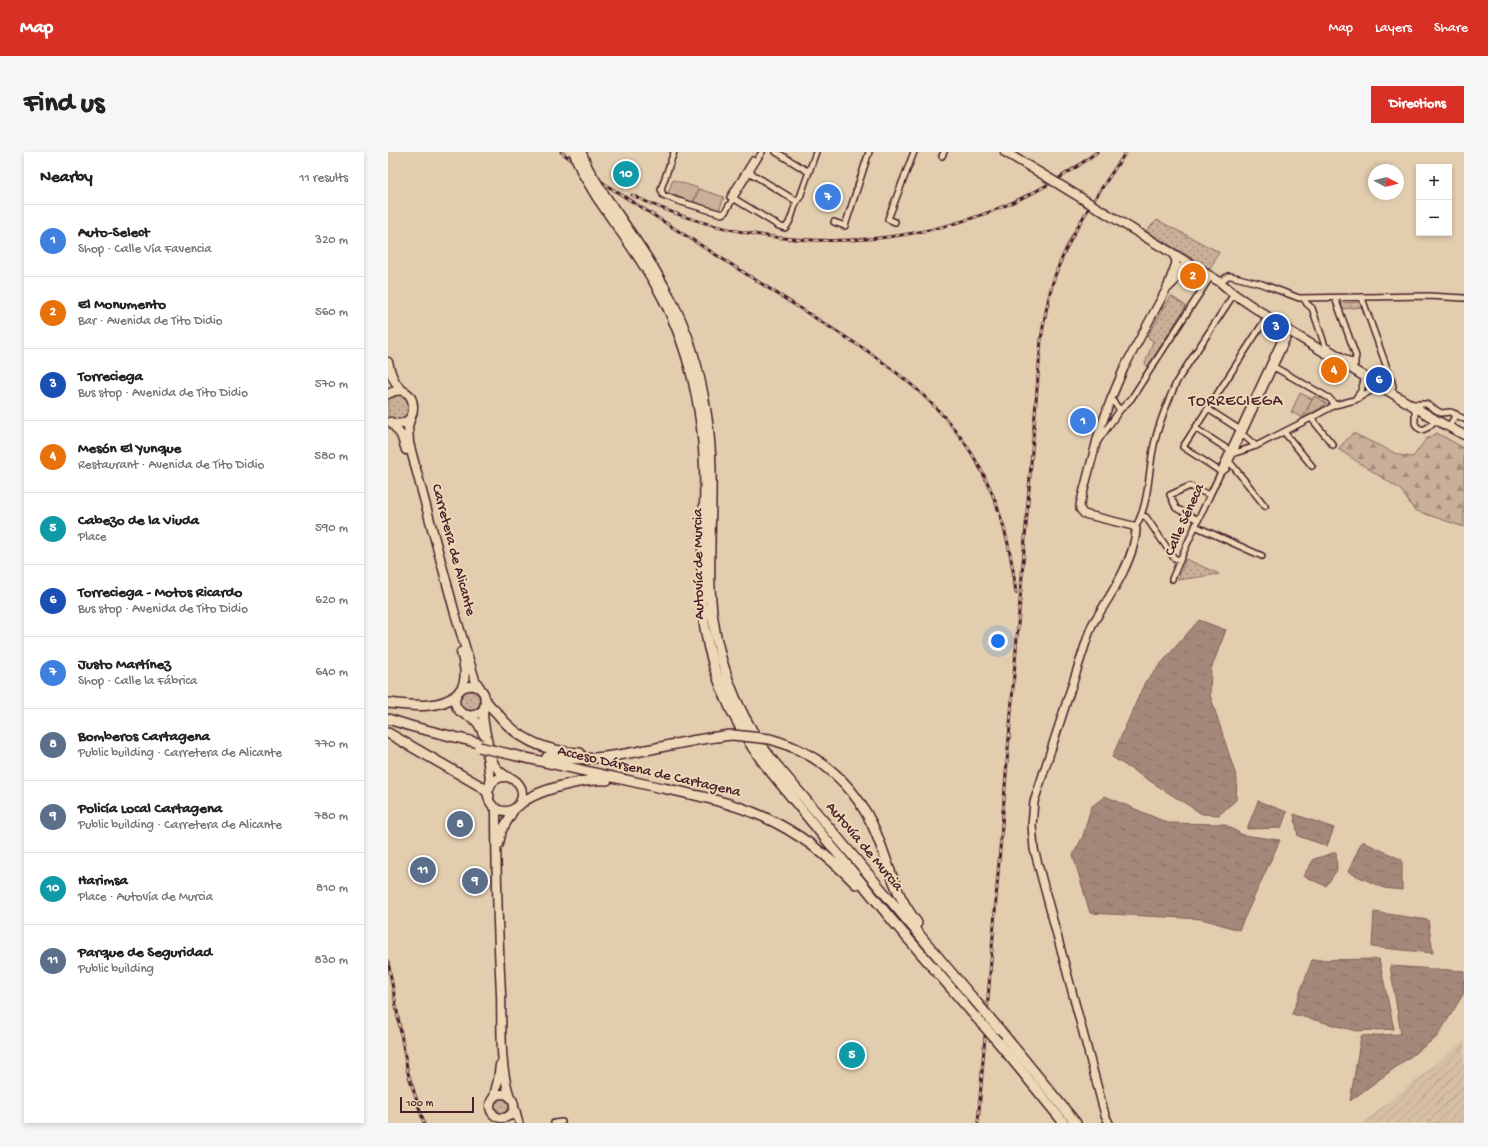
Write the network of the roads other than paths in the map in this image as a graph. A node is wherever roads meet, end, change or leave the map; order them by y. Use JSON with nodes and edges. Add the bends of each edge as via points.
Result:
{"nodes":[{"id":1,"x":574,"y":152,"type":"edge"},
{"id":2,"x":581,"y":152,"type":"edge"},
{"id":3,"x":674,"y":152,"type":"edge"},
{"id":4,"x":758,"y":152,"type":"edge"},
{"id":5,"x":762,"y":152,"type":"edge"},
{"id":6,"x":776,"y":152,"type":"edge"},
{"id":7,"x":816,"y":152,"type":"edge"},
{"id":8,"x":869,"y":152,"type":"edge"},
{"id":9,"x":914,"y":152,"type":"edge"},
{"id":10,"x":1004,"y":152,"type":"edge"},
{"id":11,"x":749,"y":172,"type":"junction"},
{"id":12,"x":809,"y":172,"type":"junction"},
{"id":13,"x":734,"y":198,"type":"junction"},
{"id":14,"x":796,"y":200,"type":"junction"},
{"id":15,"x":718,"y":213,"type":"junction"},
{"id":16,"x":834,"y":222,"type":"dead end"},
{"id":17,"x":895,"y":222,"type":"dead end"},
{"id":18,"x":1180,"y":263,"type":"junction"},
{"id":19,"x":1211,"y":276,"type":"junction"},
{"id":20,"x":1220,"y":282,"type":"junction"},
{"id":21,"x":1234,"y":294,"type":"junction"},
{"id":22,"x":1335,"y":298,"type":"junction"},
{"id":23,"x":1362,"y":298,"type":"junction"},
{"id":24,"x":1464,"y":298,"type":"edge"},
{"id":25,"x":1304,"y":299,"type":"junction"},
{"id":26,"x":1267,"y":317,"type":"junction"},
{"id":27,"x":1288,"y":330,"type":"junction"},
{"id":28,"x":388,"y":362,"type":"edge"},
{"id":29,"x":1354,"y":366,"type":"junction"},
{"id":30,"x":1274,"y":367,"type":"junction"},
{"id":31,"x":1365,"y":377,"type":"junction"},
{"id":32,"x":1376,"y":384,"type":"junction"},
{"id":33,"x":405,"y":392,"type":"junction"},
{"id":34,"x":1390,"y":392,"type":"junction"},
{"id":35,"x":388,"y":394,"type":"edge"},
{"id":36,"x":1111,"y":399,"type":"junction"},
{"id":37,"x":1355,"y":400,"type":"junction"},
{"id":38,"x":1335,"y":405,"type":"junction"},
{"id":39,"x":1412,"y":405,"type":"junction"},
{"id":40,"x":1208,"y":409,"type":"junction"},
{"id":41,"x":1120,"y":410,"type":"junction"},
{"id":42,"x":412,"y":414,"type":"junction"},
{"id":43,"x":1456,"y":414,"type":"junction"},
{"id":44,"x":1312,"y":418,"type":"junction"},
{"id":45,"x":1464,"y":419,"type":"edge"},
{"id":46,"x":1436,"y":420,"type":"junction"},
{"id":47,"x":389,"y":421,"type":"edge"},
{"id":48,"x":1449,"y":427,"type":"junction"},
{"id":49,"x":1195,"y":428,"type":"junction"},
{"id":50,"x":1241,"y":432,"type":"junction"},
{"id":51,"x":1284,"y":432,"type":"junction"},
{"id":52,"x":1464,"y":435,"type":"edge"},
{"id":53,"x":1333,"y":445,"type":"dead end"},
{"id":54,"x":1095,"y":446,"type":"junction"},
{"id":55,"x":1256,"y":446,"type":"junction"},
{"id":56,"x":1231,"y":452,"type":"junction"},
{"id":57,"x":1230,"y":461,"type":"junction"},
{"id":58,"x":1312,"y":466,"type":"dead end"},
{"id":59,"x":1221,"y":472,"type":"junction"},
{"id":60,"x":1209,"y":495,"type":"junction"},
{"id":61,"x":1264,"y":506,"type":"dead end"},
{"id":62,"x":1140,"y":515,"type":"junction"},
{"id":63,"x":1198,"y":520,"type":"junction"},
{"id":64,"x":1195,"y":526,"type":"junction"},
{"id":65,"x":1135,"y":528,"type":"junction"},
{"id":66,"x":707,"y":540,"type":"junction"},
{"id":67,"x":1262,"y":556,"type":"dead end"},
{"id":68,"x":1180,"y":560,"type":"junction"},
{"id":69,"x":1172,"y":580,"type":"dead end"},
{"id":70,"x":458,"y":692,"type":"junction"},
{"id":71,"x":484,"y":699,"type":"junction"},
{"id":72,"x":388,"y":703,"type":"edge"},
{"id":73,"x":465,"y":715,"type":"junction"},
{"id":74,"x":388,"y":719,"type":"edge"},
{"id":75,"x":388,"y":724,"type":"edge"},
{"id":76,"x":388,"y":733,"type":"edge"},
{"id":77,"x":686,"y":742,"type":"junction"},
{"id":78,"x":479,"y":745,"type":"junction"},
{"id":79,"x":495,"y":748,"type":"junction"},
{"id":80,"x":512,"y":779,"type":"junction"},
{"id":81,"x":676,"y":791,"type":"junction"},
{"id":82,"x":489,"y":793,"type":"junction"},
{"id":83,"x":516,"y":807,"type":"junction"},
{"id":84,"x":496,"y":808,"type":"junction"},
{"id":85,"x":496,"y":872,"type":"junction"},
{"id":86,"x":892,"y":920,"type":"junction"},
{"id":87,"x":933,"y":950,"type":"junction"},
{"id":88,"x":502,"y":1039,"type":"junction"},
{"id":89,"x":494,"y":1096,"type":"junction"},
{"id":90,"x":512,"y":1101,"type":"junction"},
{"id":91,"x":507,"y":1118,"type":"edge"},
{"id":92,"x":496,"y":1119,"type":"edge"},
{"id":93,"x":562,"y":1122,"type":"dead end"},
{"id":94,"x":519,"y":1123,"type":"edge"},
{"id":95,"x":554,"y":1123,"type":"edge"},
{"id":96,"x":1064,"y":1123,"type":"edge"},
{"id":97,"x":1076,"y":1123,"type":"edge"},
{"id":98,"x":1109,"y":1123,"type":"edge"}],
"edges":[{"from":1,"to":66,"type":"highway","name":"Autovía de Murcia","bridge":true,"via":[[593,191],[659,292],[685,354],[698,404],[704,447]]},
{"from":2,"to":66,"type":"highway","name":"Autovía de Murcia","bridge":true,"via":[[598,187],[636,240],[669,295],[692,352],[710,438],[712,471]]},
{"from":3,"to":15,"type":"street","via":[[661,192],[666,197]]},
{"from":4,"to":15,"type":"street","via":[[722,211]]},
{"from":5,"to":11,"type":"street"},
{"from":6,"to":12,"type":"street"},
{"from":7,"to":12,"type":"street"},
{"from":8,"to":16,"type":"street","via":[[845,226]]},
{"from":9,"to":17,"type":"street","via":[[888,219]]},
{"from":10,"to":18,"type":"main road","bridge":true,"via":[[1171,252]]},
{"from":11,"to":13,"type":"street"},
{"from":11,"to":14,"type":"street"},
{"from":12,"to":14,"type":"street","via":[[800,197]]},
{"from":13,"to":14,"type":"street","via":[[781,227],[787,227],[791,220]]},
{"from":13,"to":15,"type":"street","via":[[724,214]]},
{"from":18,"to":19,"type":"main road","via":[[1191,265]]},
{"from":18,"to":36,"type":"main road","via":[[1174,282],[1168,288],[1124,368]]},
{"from":19,"to":20,"type":"main road"},
{"from":19,"to":41,"type":"street","via":[[1131,399]]},
{"from":20,"to":21,"type":"main road"},
{"from":20,"to":25,"type":"street","via":[[1231,276]]},
{"from":21,"to":26,"type":"main road"},
{"from":21,"to":62,"type":"street","via":[[1171,394],[1156,438]]},
{"from":22,"to":23,"type":"street"},
{"from":22,"to":25,"type":"street"},
{"from":22,"to":29,"type":"street","via":[[1356,356]]},
{"from":23,"to":24,"type":"street"},
{"from":23,"to":34,"type":"street","via":[[1392,382]]},
{"from":25,"to":29,"type":"street","via":[[1312,308],[1325,346]]},
{"from":26,"to":27,"type":"main road"},
{"from":26,"to":40,"type":"street"},
{"from":27,"to":29,"type":"main road"},
{"from":27,"to":30,"type":"street","name":"Calle Séneca"},
{"from":27,"to":50,"type":"street","name":"Calle Séneca"},
{"from":28,"to":33,"type":"main road","via":[[394,381]]},
{"from":29,"to":31,"type":"main road"},
{"from":30,"to":38,"type":"street","via":[[1329,398]]},
{"from":30,"to":50,"type":"street","name":"Calle Séneca"},
{"from":31,"to":32,"type":"main road"},
{"from":31,"to":37,"type":"street"},
{"from":32,"to":34,"type":"main road"},
{"from":32,"to":37,"type":"street","via":[[1372,390]]},
{"from":33,"to":35,"type":"main road","via":[[397,390]]},
{"from":33,"to":42,"type":"main road","name":"Carretera de Alicante","via":[[414,404]]},
{"from":34,"to":39,"type":"main road"},
{"from":36,"to":41,"type":"street"},
{"from":36,"to":54,"type":"main road"},
{"from":37,"to":38,"type":"street"},
{"from":38,"to":44,"type":"street"},
{"from":39,"to":43,"type":"street","via":[[1426,404],[1441,413]]},
{"from":39,"to":46,"type":"main road"},
{"from":39,"to":46,"type":"street","via":[[1417,427],[1422,430]]},
{"from":40,"to":49,"type":"street"},
{"from":40,"to":50,"type":"street"},
{"from":41,"to":54,"type":"street"},
{"from":42,"to":47,"type":"main road","via":[[403,423]]},
{"from":42,"to":71,"type":"main road","name":"Carretera de Alicante","via":[[408,426],[409,443],[454,610],[475,680]]},
{"from":43,"to":45,"type":"street"},
{"from":43,"to":48,"type":"street"},
{"from":44,"to":51,"type":"street"},
{"from":44,"to":53,"type":"street"},
{"from":46,"to":48,"type":"main road"},
{"from":47,"to":70,"type":"main road","name":"Carretera de Alicante","via":[[399,431],[403,440],[462,658],[464,677]]},
{"from":48,"to":52,"type":"main road"},
{"from":49,"to":56,"type":"street"},
{"from":49,"to":59,"type":"street","via":[[1183,448]]},
{"from":50,"to":55,"type":"street"},
{"from":50,"to":56,"type":"street","name":"Calle Séneca"},
{"from":51,"to":55,"type":"street"},
{"from":51,"to":58,"type":"street"},
{"from":54,"to":65,"type":"main road","via":[[1080,509],[1084,514]]},
{"from":55,"to":56,"type":"street"},
{"from":56,"to":57,"type":"street","name":"Calle Séneca"},
{"from":56,"to":59,"type":"street","name":"Calle Séneca"},
{"from":57,"to":59,"type":"street","name":"Calle Séneca"},
{"from":57,"to":61,"type":"street"},
{"from":59,"to":60,"type":"street","name":"Calle Séneca"},
{"from":60,"to":63,"type":"street","name":"Calle Séneca"},
{"from":60,"to":63,"type":"street","via":[[1190,486],[1170,495],[1176,508]]},
{"from":62,"to":65,"type":"street"},
{"from":62,"to":68,"type":"street","via":[[1146,517],[1174,558]]},
{"from":63,"to":64,"type":"street","name":"Calle Séneca"},
{"from":64,"to":67,"type":"street"},
{"from":64,"to":68,"type":"street","name":"Calle Séneca"},
{"from":65,"to":98,"type":"main road","via":[[1127,565],[1089,633],[1034,802],[1032,825],[1034,849]]},
{"from":66,"to":86,"type":"highway","name":"Autovía de Murcia","via":[[702,592],[705,626],[713,663],[734,715],[762,761]]},
{"from":66,"to":87,"type":"highway","name":"Autovía de Murcia","via":[[716,637],[728,679],[744,717],[769,756]]},
{"from":68,"to":69,"type":"street","name":"Calle Séneca"},
{"from":70,"to":71,"type":"main road","via":[[466,686],[477,687]]},
{"from":70,"to":72,"type":"highway","via":[[448,701],[429,705]]},
{"from":70,"to":73,"type":"main road","via":[[455,700],[457,707]]},
{"from":71,"to":73,"type":"main road","via":[[482,710],[476,715]]},
{"from":71,"to":77,"type":"highway","via":[[517,734],[541,747],[560,752],[616,752]]},
{"from":71,"to":80,"type":"main road","name":"Carretera de Alicante","via":[[484,717],[493,762],[500,771]]},
{"from":73,"to":82,"type":"main road","via":[[476,722],[481,730],[490,774]]},
{"from":74,"to":78,"type":"highway","name":"Acceso Dársena de Cartagena"},
{"from":75,"to":78,"type":"highway","name":"Acceso Dársena de Cartagena"},
{"from":76,"to":82,"type":"highway"},
{"from":77,"to":79,"type":"highway","name":"Acceso Dársena de Cartagena","via":[[586,759],[548,757]]},
{"from":77,"to":87,"type":"highway","name":"Acceso Dársena de Cartagena","bridge":true,"via":[[733,735],[770,739],[809,755],[838,776],[853,792],[872,825],[903,901]]},
{"from":78,"to":79,"type":"highway","name":"Acceso Dársena de Cartagena"},
{"from":79,"to":81,"type":"highway","name":"Acceso Dársena de Cartagena"},
{"from":80,"to":82,"type":"main road","via":[[498,779],[492,783]]},
{"from":80,"to":83,"type":"main road","via":[[518,783],[522,791]]},
{"from":81,"to":83,"type":"highway","via":[[615,781],[586,780],[536,794]]},
{"from":81,"to":86,"type":"highway","name":"Acceso Dársena de Cartagena","via":[[733,805],[790,830],[829,857]]},
{"from":82,"to":84,"type":"main road","via":[[491,803]]},
{"from":83,"to":84,"type":"main road","via":[[505,811]]},
{"from":83,"to":85,"type":"main road","via":[[502,830]]},
{"from":84,"to":85,"type":"main road"},
{"from":85,"to":88,"type":"main road"},
{"from":86,"to":96,"type":"highway","name":"Autovía de Murcia","bridge":true,"via":[[998,1042]]},
{"from":87,"to":97,"type":"highway","name":"Autovía de Murcia","bridge":true},
{"from":88,"to":89,"type":"main road"},
{"from":88,"to":90,"type":"main road","via":[[505,1081]]},
{"from":89,"to":90,"type":"main road","via":[[502,1094]]},
{"from":89,"to":92,"type":"main road","via":[[489,1106]]},
{"from":90,"to":91,"type":"main road","via":[[512,1112]]},
{"from":90,"to":94,"type":"street","via":[[518,1110]]},
{"from":91,"to":92,"type":"main road"},
{"from":91,"to":94,"type":"street","via":[[516,1118]]},
{"from":93,"to":95,"type":"street"}]}
